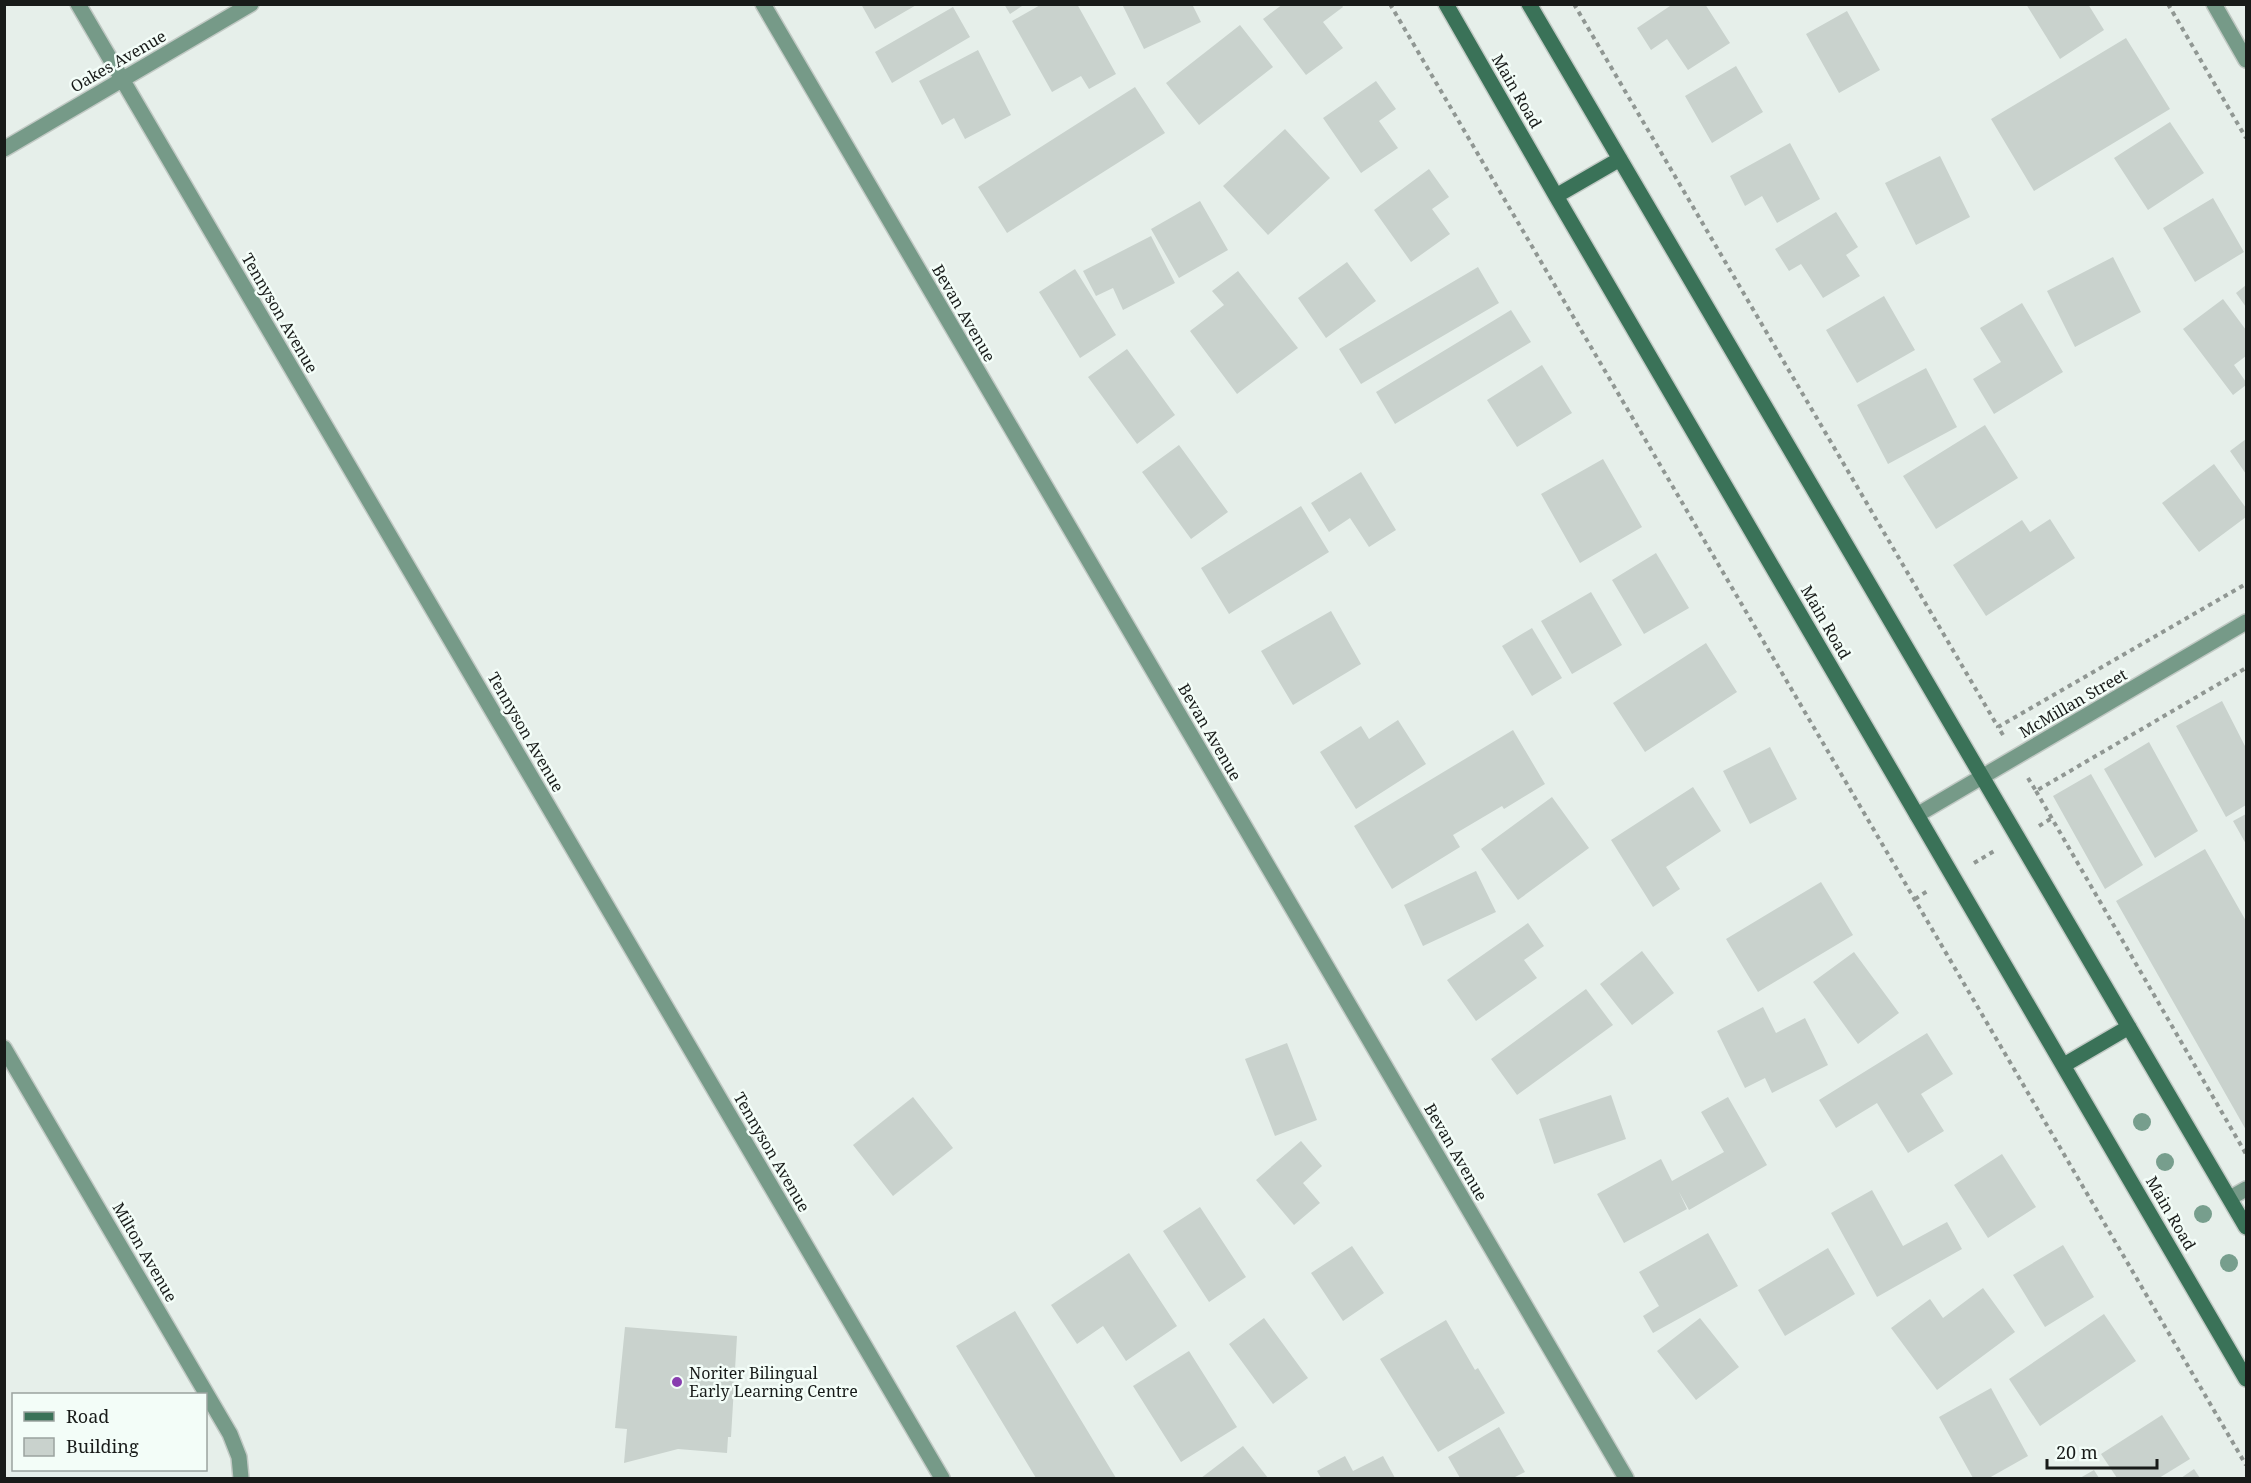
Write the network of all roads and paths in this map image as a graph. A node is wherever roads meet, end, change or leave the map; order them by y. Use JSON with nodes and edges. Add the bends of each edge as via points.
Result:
{"nodes":[{"id":1,"x":78,"y":4,"type":"edge"},
{"id":2,"x":251,"y":4,"type":"edge"},
{"id":3,"x":763,"y":4,"type":"edge"},
{"id":4,"x":1390,"y":4,"type":"edge"},
{"id":5,"x":1446,"y":4,"type":"edge"},
{"id":6,"x":1529,"y":4,"type":"edge"},
{"id":7,"x":1574,"y":4,"type":"edge"},
{"id":8,"x":2169,"y":4,"type":"edge"},
{"id":9,"x":2214,"y":4,"type":"edge"},
{"id":10,"x":2247,"y":60,"type":"edge"},
{"id":11,"x":123,"y":80,"type":"junction"},
{"id":12,"x":2247,"y":138,"type":"edge"},
{"id":13,"x":4,"y":149,"type":"edge"},
{"id":14,"x":1620,"y":159,"type":"junction"},
{"id":15,"x":1556,"y":196,"type":"junction"},
{"id":16,"x":2247,"y":584,"type":"edge"},
{"id":17,"x":2247,"y":622,"type":"edge"},
{"id":18,"x":2247,"y":668,"type":"edge"},
{"id":19,"x":1998,"y":727,"type":"junction"},
{"id":20,"x":2016,"y":757,"type":"junction"},
{"id":21,"x":1983,"y":777,"type":"junction"},
{"id":22,"x":2036,"y":791,"type":"junction"},
{"id":23,"x":1917,"y":814,"type":"junction"},
{"id":24,"x":2002,"y":846,"type":"dead end"},
{"id":25,"x":1980,"y":860,"type":"dead end"},
{"id":26,"x":2129,"y":1027,"type":"junction"},
{"id":27,"x":4,"y":1047,"type":"edge"},
{"id":28,"x":2064,"y":1065,"type":"junction"},
{"id":29,"x":2247,"y":1154,"type":"edge"},
{"id":30,"x":2247,"y":1188,"type":"edge"},
{"id":31,"x":2230,"y":1198,"type":"junction"},
{"id":32,"x":2247,"y":1227,"type":"edge"},
{"id":33,"x":2247,"y":1379,"type":"edge"},
{"id":34,"x":206,"y":1393,"type":"edge"},
{"id":35,"x":207,"y":1395,"type":"edge"},
{"id":36,"x":2247,"y":1465,"type":"edge"},
{"id":37,"x":241,"y":1479,"type":"edge"},
{"id":38,"x":942,"y":1479,"type":"edge"},
{"id":39,"x":1626,"y":1479,"type":"edge"}],
"edges":[{"from":1,"to":11,"type":"street","name":"Tennyson Avenue"},
{"from":2,"to":11,"type":"street","name":"Oakes Avenue"},
{"from":3,"to":39,"type":"street","name":"Bevan Avenue"},
{"from":4,"to":36,"type":"path"},
{"from":5,"to":15,"type":"main road","name":"Main Road"},
{"from":6,"to":14,"type":"main road"},
{"from":7,"to":19,"type":"path"},
{"from":8,"to":12,"type":"path"},
{"from":9,"to":10,"type":"street"},
{"from":11,"to":13,"type":"street","name":"Oakes Avenue"},
{"from":11,"to":38,"type":"street","name":"Tennyson Avenue"},
{"from":14,"to":15,"type":"main road"},
{"from":14,"to":21,"type":"main road"},
{"from":15,"to":23,"type":"main road","name":"Main Road"},
{"from":16,"to":19,"type":"path"},
{"from":17,"to":20,"type":"street","name":"McMillan Street"},
{"from":18,"to":22,"type":"path"},
{"from":19,"to":20,"type":"path"},
{"from":20,"to":21,"type":"street","name":"McMillan Street"},
{"from":20,"to":22,"type":"path"},
{"from":21,"to":23,"type":"street","name":"McMillan Street"},
{"from":21,"to":26,"type":"main road"},
{"from":22,"to":29,"type":"path"},
{"from":23,"to":28,"type":"main road","name":"Main Road"},
{"from":24,"to":25,"type":"path"},
{"from":26,"to":28,"type":"main road"},
{"from":26,"to":31,"type":"main road"},
{"from":27,"to":34,"type":"street","name":"Milton Avenue"},
{"from":28,"to":33,"type":"main road","name":"Main Road"},
{"from":30,"to":31,"type":"street"},
{"from":31,"to":32,"type":"main road"},
{"from":35,"to":37,"type":"street","name":"Milton Avenue","via":[[230,1434],[239,1457]]}]}
